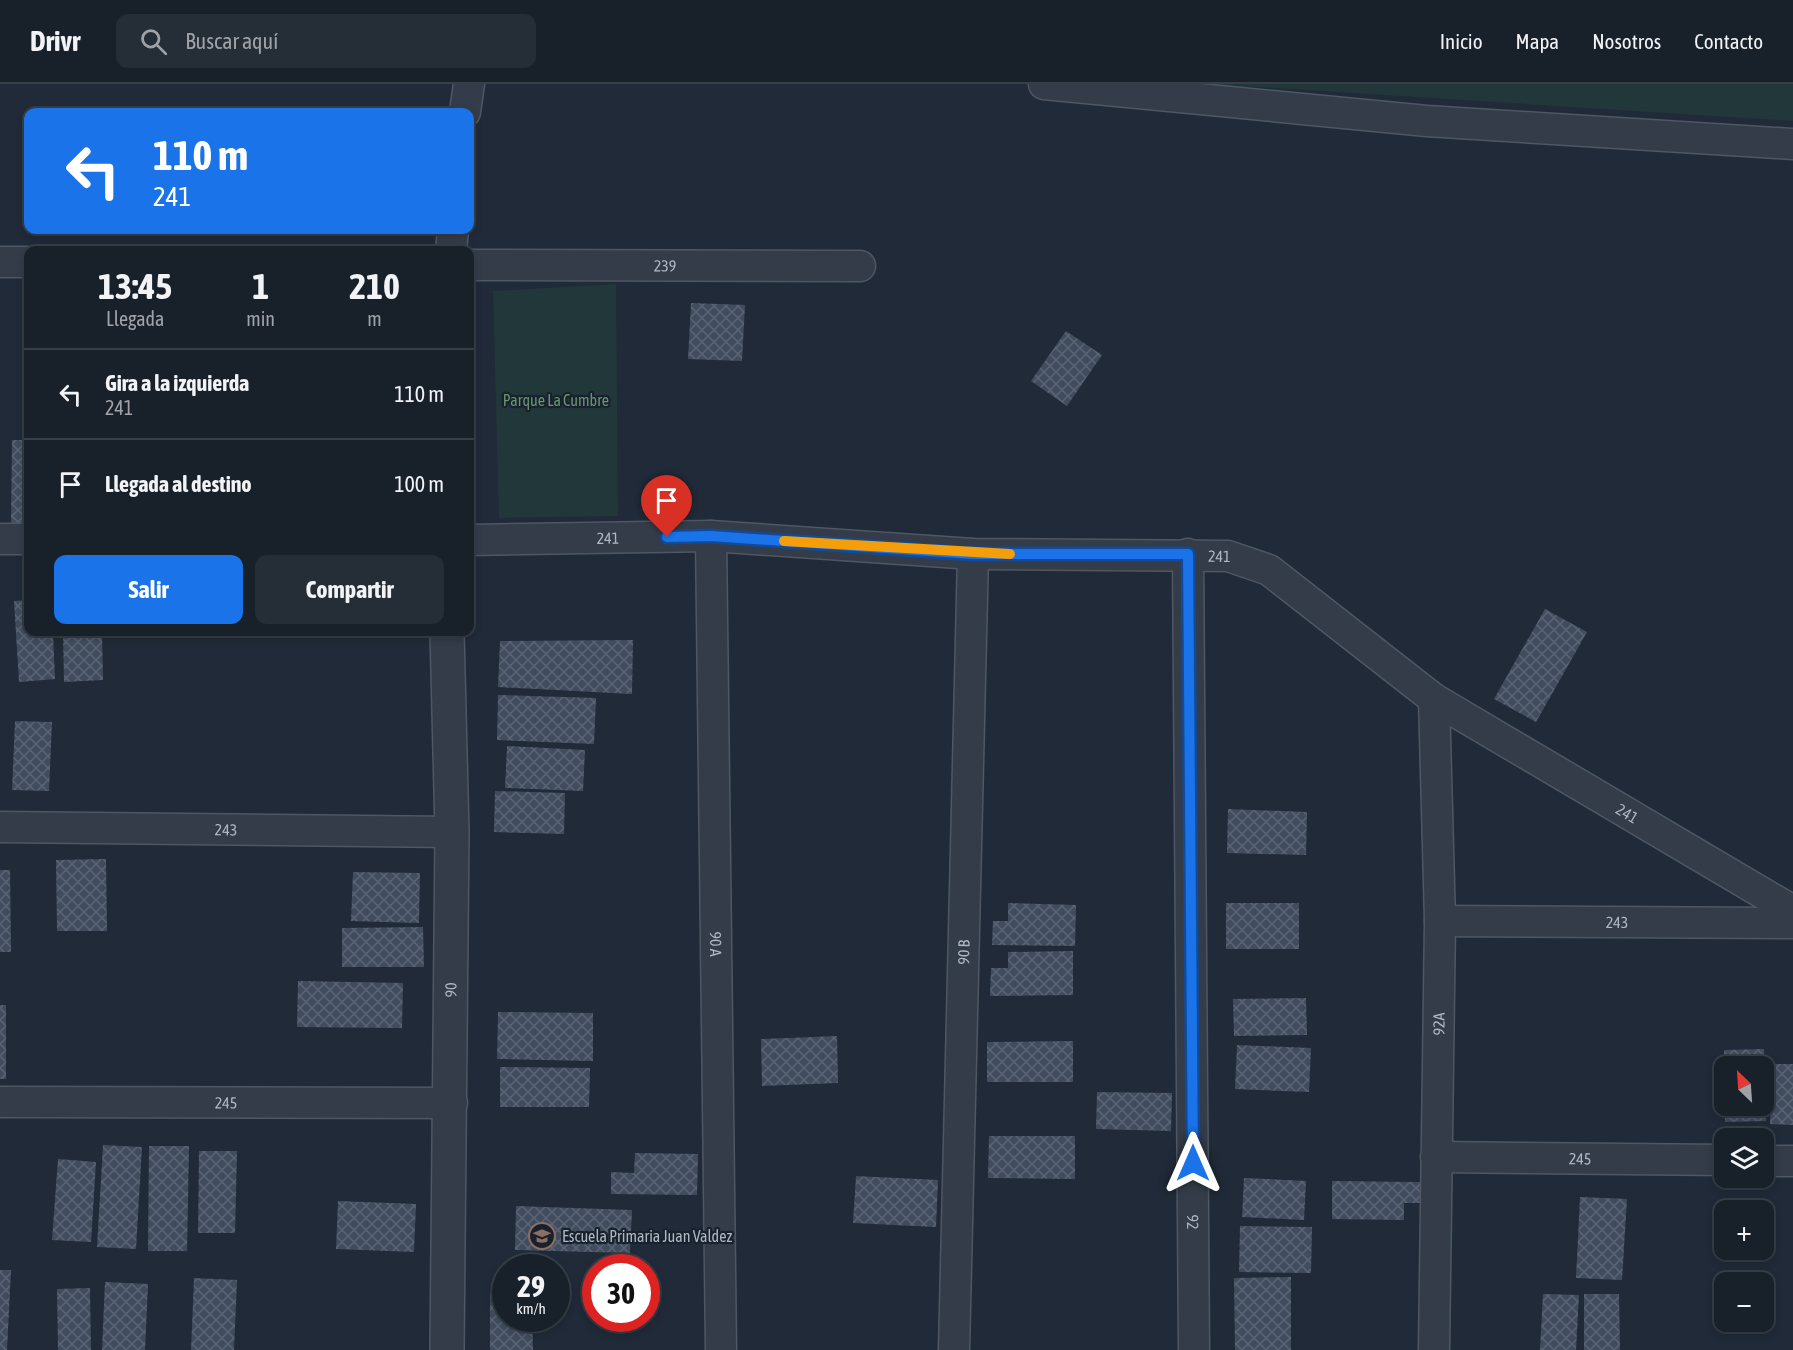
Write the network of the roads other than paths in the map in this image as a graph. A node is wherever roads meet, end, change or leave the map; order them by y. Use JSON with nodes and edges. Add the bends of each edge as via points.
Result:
{"nodes":[{"id":1,"x":469,"y":84,"type":"edge"},
{"id":2,"x":1044,"y":84,"type":"edge"},
{"id":3,"x":466,"y":108,"type":"edge"},
{"id":4,"x":1793,"y":144,"type":"edge"},
{"id":5,"x":0,"y":262,"type":"edge"},
{"id":6,"x":24,"y":262,"type":"edge"},
{"id":7,"x":474,"y":265,"type":"edge"},
{"id":8,"x":860,"y":266,"type":"dead end"},
{"id":9,"x":711,"y":536,"type":"junction"},
{"id":10,"x":0,"y":539,"type":"edge"},
{"id":11,"x":24,"y":539,"type":"edge"},
{"id":12,"x":474,"y":540,"type":"edge"},
{"id":13,"x":973,"y":554,"type":"junction"},
{"id":14,"x":1188,"y":554,"type":"junction"},
{"id":15,"x":447,"y":636,"type":"edge"},
{"id":16,"x":1434,"y":699,"type":"junction"},
{"id":17,"x":0,"y":827,"type":"edge"},
{"id":18,"x":452,"y":832,"type":"junction"},
{"id":19,"x":1793,"y":911,"type":"edge"},
{"id":20,"x":1440,"y":921,"type":"junction"},
{"id":21,"x":1793,"y":922,"type":"edge"},
{"id":22,"x":0,"y":1102,"type":"edge"},
{"id":23,"x":452,"y":1103,"type":"junction"},
{"id":24,"x":1436,"y":1157,"type":"junction"},
{"id":25,"x":1714,"y":1160,"type":"edge"},
{"id":26,"x":1774,"y":1161,"type":"edge"},
{"id":27,"x":1793,"y":1161,"type":"edge"},
{"id":28,"x":447,"y":1350,"type":"edge"},
{"id":29,"x":721,"y":1350,"type":"edge"},
{"id":30,"x":954,"y":1350,"type":"edge"},
{"id":31,"x":1194,"y":1350,"type":"edge"},
{"id":32,"x":1434,"y":1350,"type":"edge"}],
"edges":[{"from":1,"to":3,"type":"street"},
{"from":2,"to":4,"type":"street","via":[[1427,121]]},
{"from":5,"to":6,"type":"street"},
{"from":7,"to":8,"type":"street","name":"239"},
{"from":9,"to":12,"type":"street","name":"241"},
{"from":9,"to":13,"type":"street","name":"241"},
{"from":9,"to":29,"type":"street","name":"90 A"},
{"from":10,"to":11,"type":"street"},
{"from":13,"to":14,"type":"street","name":"241"},
{"from":13,"to":30,"type":"street","name":"90 B"},
{"from":14,"to":16,"type":"street","name":"241","via":[[1228,556],[1269,570]]},
{"from":14,"to":31,"type":"street","name":"92"},
{"from":15,"to":18,"type":"street","name":"90"},
{"from":16,"to":19,"type":"street","name":"241"},
{"from":16,"to":20,"type":"street","name":"92A"},
{"from":17,"to":18,"type":"street","name":"243"},
{"from":18,"to":23,"type":"street","name":"90"},
{"from":20,"to":21,"type":"street","name":"243"},
{"from":20,"to":24,"type":"street","name":"92A"},
{"from":22,"to":23,"type":"street","name":"245"},
{"from":23,"to":28,"type":"street","name":"90"},
{"from":24,"to":25,"type":"street","name":"245"},
{"from":24,"to":32,"type":"street","name":"92A"},
{"from":26,"to":27,"type":"street"}]}
